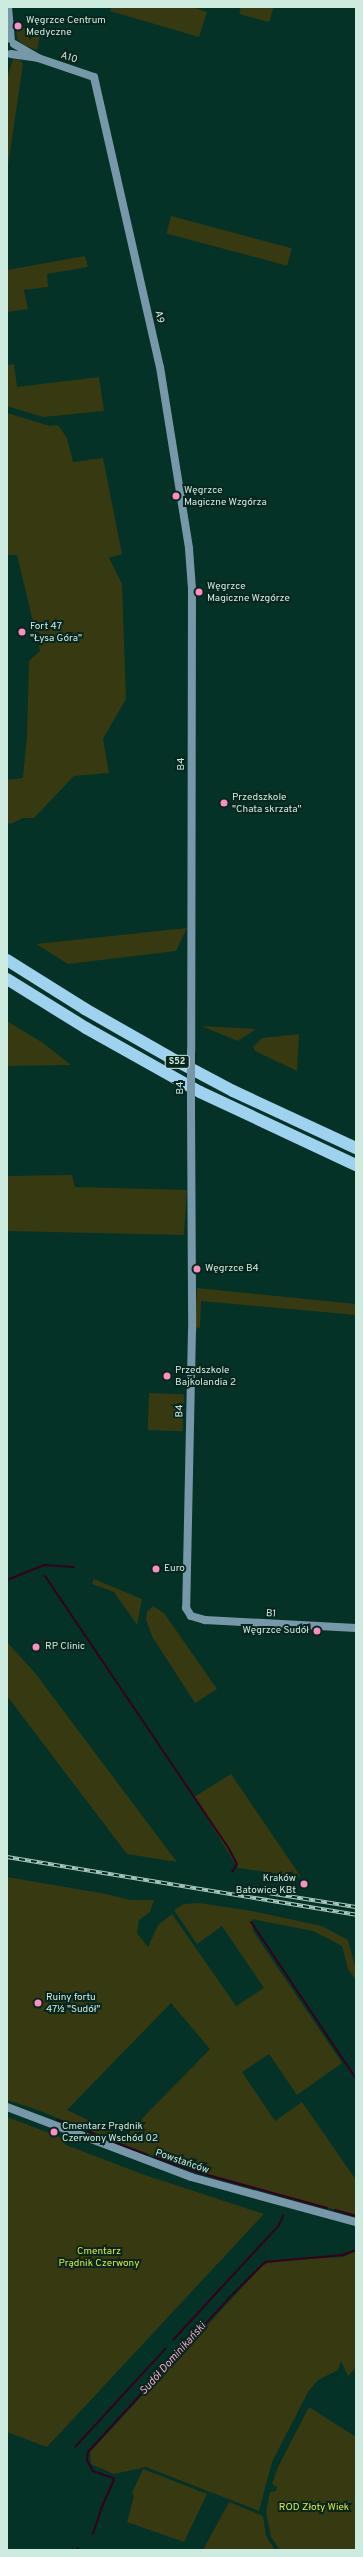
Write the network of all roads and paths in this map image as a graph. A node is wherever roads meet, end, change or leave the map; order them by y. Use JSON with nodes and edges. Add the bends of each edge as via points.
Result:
{"nodes":[{"id":1,"x":7,"y":7,"type":"edge"},
{"id":2,"x":11,"y":40,"type":"edge"},
{"id":3,"x":9,"y":55,"type":"edge"},
{"id":4,"x":38,"y":58,"type":"junction"},
{"id":5,"x":94,"y":77,"type":"joint"},
{"id":6,"x":190,"y":563,"type":"joint"},
{"id":7,"x":7,"y":960,"type":"edge"},
{"id":8,"x":7,"y":979,"type":"edge"},
{"id":9,"x":356,"y":1148,"type":"edge"},
{"id":10,"x":356,"y":1165,"type":"edge"},
{"id":11,"x":188,"y":1612,"type":"joint"},
{"id":12,"x":356,"y":1628,"type":"edge"},
{"id":13,"x":7,"y":2107,"type":"edge"},
{"id":14,"x":356,"y":2222,"type":"edge"}],
"edges":[{"from":1,"to":2,"type":"street"},
{"from":2,"to":3,"type":"street"},
{"from":2,"to":4,"type":"street","name":"A10"},
{"from":3,"to":4,"type":"street","name":"A10"},
{"from":4,"to":5,"type":"street","name":"A10"},
{"from":5,"to":6,"type":"street","name":"A9","via":[[160,367]]},
{"from":6,"to":11,"type":"street","name":"B4","bridge":true,"via":[[193,931],[192,1264],[186,1604]]},
{"from":7,"to":9,"type":"highway","number":"S52","via":[[169,1057],[254,1101]]},
{"from":8,"to":10,"type":"highway","number":"S52","via":[[86,1028],[200,1092]]},
{"from":11,"to":12,"type":"street","name":"B1","via":[[195,1617],[214,1620]]},
{"from":13,"to":14,"type":"street","name":"Powstańców","via":[[191,2177]]}]}
